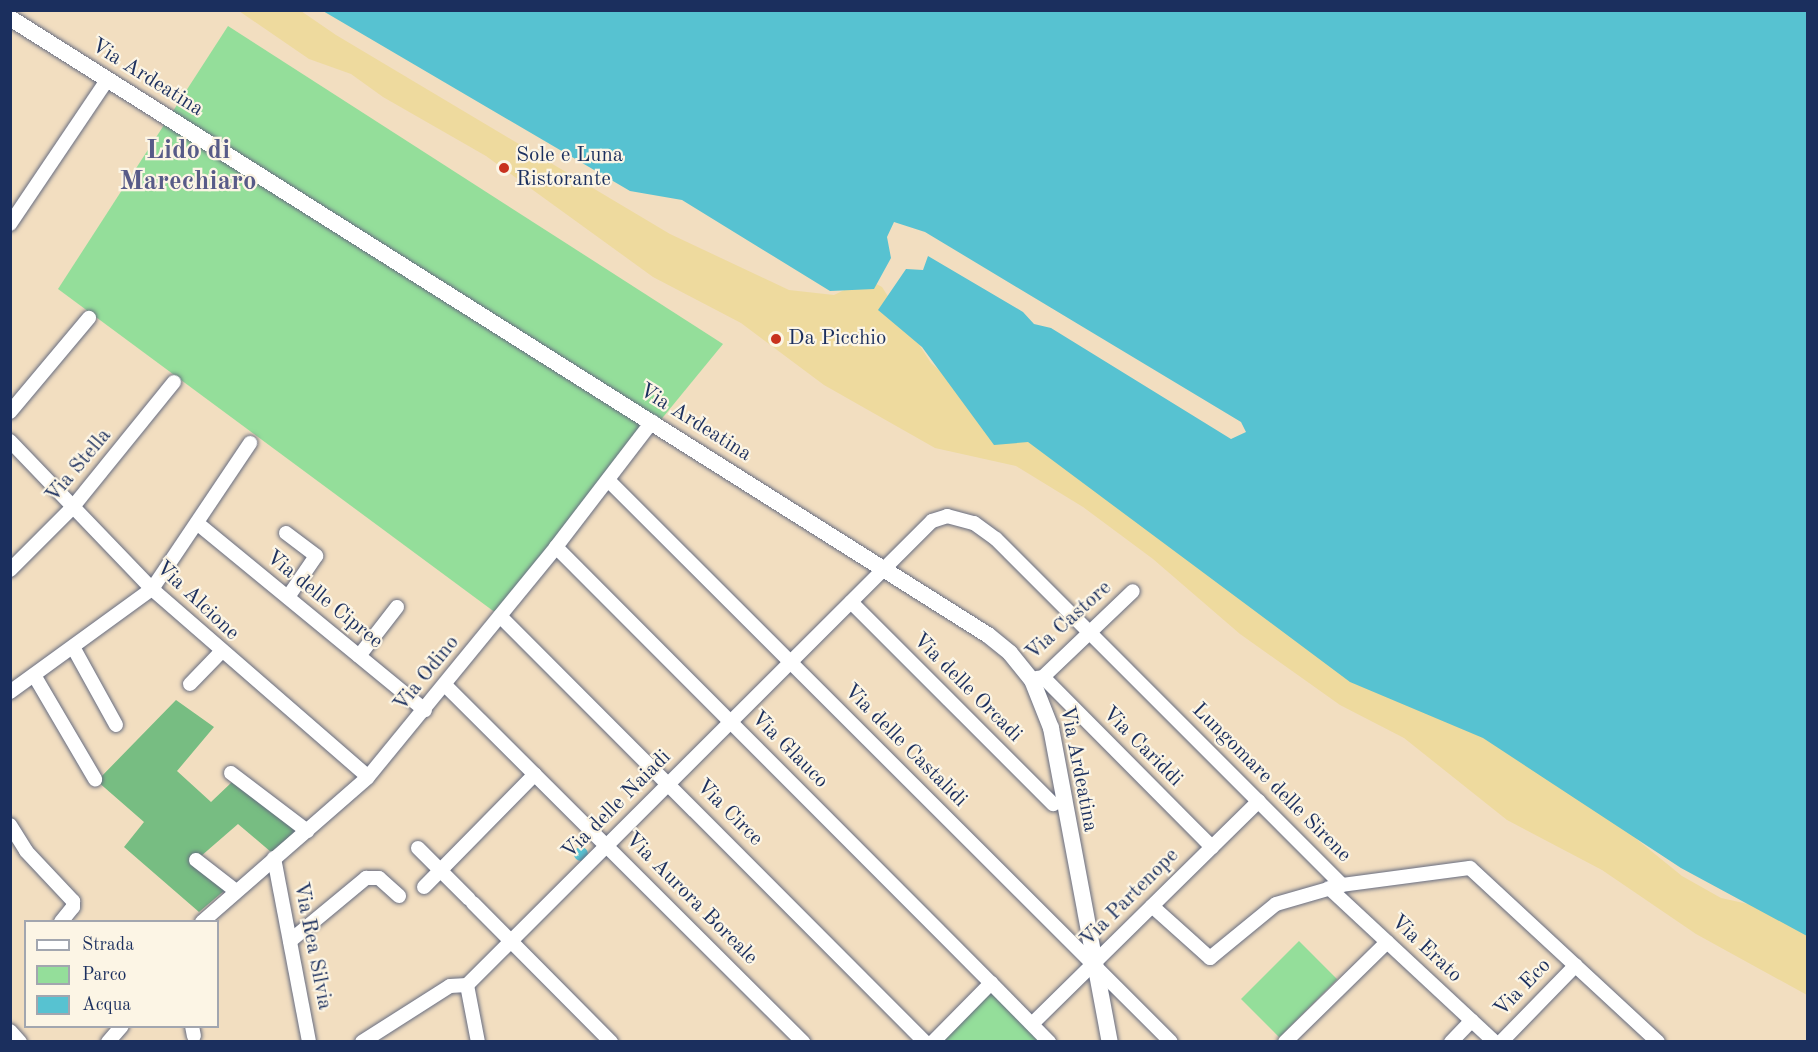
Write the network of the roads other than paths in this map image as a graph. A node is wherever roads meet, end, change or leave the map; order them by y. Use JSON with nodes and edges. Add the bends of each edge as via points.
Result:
{"nodes":[{"id":1,"x":10,"y":18,"type":"edge"},
{"id":2,"x":107,"y":80,"type":"junction"},
{"id":3,"x":10,"y":198,"type":"edge"},
{"id":4,"x":22,"y":206,"type":"junction"},
{"id":5,"x":10,"y":224,"type":"edge"},
{"id":6,"x":89,"y":318,"type":"dead end"},
{"id":7,"x":174,"y":382,"type":"dead end"},
{"id":8,"x":10,"y":412,"type":"edge"},
{"id":9,"x":652,"y":422,"type":"junction"},
{"id":10,"x":10,"y":441,"type":"edge"},
{"id":11,"x":250,"y":443,"type":"dead end"},
{"id":12,"x":608,"y":480,"type":"junction"},
{"id":13,"x":72,"y":508,"type":"junction"},
{"id":14,"x":197,"y":523,"type":"junction"},
{"id":15,"x":286,"y":533,"type":"dead end"},
{"id":16,"x":556,"y":547,"type":"junction"},
{"id":17,"x":10,"y":570,"type":"edge"},
{"id":18,"x":883,"y":570,"type":"junction"},
{"id":19,"x":152,"y":589,"type":"junction"},
{"id":20,"x":1133,"y":591,"type":"dead end"},
{"id":21,"x":288,"y":597,"type":"junction"},
{"id":22,"x":851,"y":602,"type":"junction"},
{"id":23,"x":397,"y":607,"type":"dead end"},
{"id":24,"x":500,"y":616,"type":"junction"},
{"id":25,"x":1091,"y":632,"type":"junction"},
{"id":26,"x":73,"y":647,"type":"junction"},
{"id":27,"x":221,"y":652,"type":"junction"},
{"id":28,"x":359,"y":656,"type":"junction"},
{"id":29,"x":791,"y":662,"type":"junction"},
{"id":30,"x":34,"y":675,"type":"junction"},
{"id":31,"x":1037,"y":678,"type":"junction"},
{"id":32,"x":190,"y":684,"type":"dead end"},
{"id":33,"x":445,"y":685,"type":"junction"},
{"id":34,"x":10,"y":692,"type":"edge"},
{"id":35,"x":425,"y":710,"type":"junction"},
{"id":36,"x":730,"y":722,"type":"junction"},
{"id":37,"x":116,"y":725,"type":"dead end"},
{"id":38,"x":231,"y":773,"type":"dead end"},
{"id":39,"x":535,"y":774,"type":"junction"},
{"id":40,"x":368,"y":777,"type":"junction"},
{"id":41,"x":95,"y":779,"type":"dead end"},
{"id":42,"x":669,"y":783,"type":"junction"},
{"id":43,"x":1258,"y":801,"type":"junction"},
{"id":44,"x":1053,"y":804,"type":"dead end"},
{"id":45,"x":10,"y":825,"type":"edge"},
{"id":46,"x":307,"y":831,"type":"junction"},
{"id":47,"x":607,"y":844,"type":"junction"},
{"id":48,"x":1212,"y":847,"type":"junction"},
{"id":49,"x":418,"y":848,"type":"dead end"},
{"id":50,"x":274,"y":858,"type":"junction"},
{"id":51,"x":196,"y":860,"type":"dead end"},
{"id":52,"x":441,"y":871,"type":"junction"},
{"id":53,"x":1335,"y":886,"type":"junction"},
{"id":54,"x":424,"y":887,"type":"dead end"},
{"id":55,"x":236,"y":891,"type":"junction"},
{"id":56,"x":399,"y":897,"type":"dead end"},
{"id":57,"x":1152,"y":906,"type":"junction"},
{"id":58,"x":62,"y":920,"type":"edge"},
{"id":59,"x":203,"y":920,"type":"edge"},
{"id":60,"x":290,"y":941,"type":"junction"},
{"id":61,"x":512,"y":942,"type":"junction"},
{"id":62,"x":1387,"y":942,"type":"junction"},
{"id":63,"x":1092,"y":964,"type":"junction"},
{"id":64,"x":1576,"y":965,"type":"junction"},
{"id":65,"x":991,"y":983,"type":"junction"},
{"id":66,"x":467,"y":985,"type":"junction"},
{"id":67,"x":1472,"y":1020,"type":"junction"},
{"id":68,"x":1032,"y":1024,"type":"junction"},
{"id":69,"x":10,"y":1031,"type":"edge"},
{"id":70,"x":20,"y":1041,"type":"edge"},
{"id":71,"x":309,"y":1041,"type":"edge"},
{"id":72,"x":362,"y":1041,"type":"edge"},
{"id":73,"x":478,"y":1041,"type":"edge"},
{"id":74,"x":611,"y":1041,"type":"edge"},
{"id":75,"x":803,"y":1041,"type":"edge"},
{"id":76,"x":926,"y":1041,"type":"edge"},
{"id":77,"x":933,"y":1041,"type":"edge"},
{"id":78,"x":1049,"y":1041,"type":"edge"},
{"id":79,"x":1110,"y":1041,"type":"edge"},
{"id":80,"x":1171,"y":1041,"type":"edge"},
{"id":81,"x":1286,"y":1041,"type":"edge"},
{"id":82,"x":1451,"y":1041,"type":"edge"},
{"id":83,"x":1495,"y":1041,"type":"edge"},
{"id":84,"x":1501,"y":1041,"type":"edge"},
{"id":85,"x":1658,"y":1041,"type":"edge"}],
"edges":[{"from":1,"to":2,"type":"main road","name":"Via Ardeatina"},
{"from":2,"to":4,"type":"street"},
{"from":2,"to":9,"type":"main road","name":"Via Ardeatina"},
{"from":3,"to":4,"type":"street"},
{"from":4,"to":5,"type":"street"},
{"from":6,"to":8,"type":"street"},
{"from":7,"to":13,"type":"street","name":"Via Stella"},
{"from":9,"to":12,"type":"street","name":"Via Odino"},
{"from":9,"to":18,"type":"main road","name":"Via Ardeatina"},
{"from":10,"to":13,"type":"street","name":"Via Alcione"},
{"from":11,"to":14,"type":"street"},
{"from":12,"to":16,"type":"street","name":"Via Odino"},
{"from":12,"to":29,"type":"street","name":"Via delle Castalidi"},
{"from":13,"to":17,"type":"street","name":"Via Stella"},
{"from":13,"to":19,"type":"street","name":"Via Alcione"},
{"from":14,"to":19,"type":"street"},
{"from":14,"to":21,"type":"street","name":"Via delle Cipree"},
{"from":15,"to":21,"type":"street","via":[[315,556]]},
{"from":16,"to":24,"type":"street","name":"Via Odino"},
{"from":16,"to":36,"type":"street","name":"Via Glauco"},
{"from":18,"to":22,"type":"street","name":"Via delle Naiadi"},
{"from":18,"to":25,"type":"street","name":"Lungomare delle Sirene","via":[[932,521],[944,516],[959,517],[990,534]]},
{"from":18,"to":31,"type":"main road","name":"Via Ardeatina","via":[[995,640]]},
{"from":19,"to":26,"type":"street"},
{"from":19,"to":27,"type":"street","name":"Via Alcione"},
{"from":20,"to":25,"type":"street","name":"Via Castore"},
{"from":21,"to":28,"type":"street","name":"Via delle Cipree"},
{"from":22,"to":29,"type":"street","name":"Via delle Naiadi"},
{"from":22,"to":44,"type":"street","name":"Via delle Orcadi"},
{"from":23,"to":28,"type":"street"},
{"from":24,"to":33,"type":"street","name":"Via Odino"},
{"from":24,"to":42,"type":"street","name":"Via Circe"},
{"from":25,"to":31,"type":"street","name":"Via Castore"},
{"from":25,"to":43,"type":"street","name":"Lungomare delle Sirene"},
{"from":26,"to":30,"type":"street"},
{"from":26,"to":37,"type":"street"},
{"from":27,"to":32,"type":"street"},
{"from":27,"to":40,"type":"street","name":"Via Alcione"},
{"from":28,"to":35,"type":"street","name":"Via delle Cipree"},
{"from":29,"to":36,"type":"street","name":"Via delle Naiadi"},
{"from":29,"to":63,"type":"street","name":"Via delle Castalidi"},
{"from":30,"to":34,"type":"street"},
{"from":30,"to":41,"type":"street"},
{"from":31,"to":48,"type":"street","name":"Via Cariddi"},
{"from":31,"to":63,"type":"main road","name":"Via Ardeatina","via":[[1055,747]]},
{"from":33,"to":35,"type":"street","name":"Via Odino"},
{"from":33,"to":39,"type":"street","name":"Via Aurora Boreale"},
{"from":35,"to":40,"type":"street","name":"Via Odino"},
{"from":36,"to":42,"type":"street","name":"Via delle Naiadi"},
{"from":36,"to":65,"type":"street","name":"Via Glauco"},
{"from":38,"to":46,"type":"street"},
{"from":39,"to":47,"type":"street","name":"Via Aurora Boreale"},
{"from":39,"to":52,"type":"street"},
{"from":40,"to":46,"type":"street","name":"Via Odino"},
{"from":42,"to":47,"type":"street","name":"Via delle Naiadi"},
{"from":42,"to":76,"type":"street","name":"Via Circe"},
{"from":43,"to":48,"type":"street","name":"Via Partenope"},
{"from":43,"to":53,"type":"street","name":"Lungomare delle Sirene"},
{"from":45,"to":58,"type":"street","via":[[26,851],[73,901],[74,907]]},
{"from":46,"to":50,"type":"street","name":"Via Odino"},
{"from":47,"to":61,"type":"street","name":"Via delle Naiadi"},
{"from":47,"to":75,"type":"street","name":"Via Aurora Boreale"},
{"from":48,"to":57,"type":"street","name":"Via Partenope"},
{"from":49,"to":52,"type":"street"},
{"from":50,"to":55,"type":"street","name":"Via Odino"},
{"from":50,"to":60,"type":"street","name":"Via Rea Silvia"},
{"from":51,"to":55,"type":"street"},
{"from":52,"to":54,"type":"street"},
{"from":52,"to":61,"type":"street"},
{"from":53,"to":57,"type":"street","via":[[1269,908],[1210,958]]},
{"from":53,"to":62,"type":"street","name":"Via Erato"},
{"from":53,"to":64,"type":"street","name":"Lungomare delle Sirene","via":[[1470,868]]},
{"from":55,"to":59,"type":"street","name":"Via Odino"},
{"from":56,"to":60,"type":"street","via":[[381,879],[368,877]]},
{"from":57,"to":63,"type":"street","name":"Via Partenope"},
{"from":60,"to":71,"type":"street","name":"Via Rea Silvia"},
{"from":61,"to":66,"type":"street","name":"Via delle Naiadi"},
{"from":61,"to":74,"type":"street"},
{"from":62,"to":67,"type":"street","name":"Via Erato"},
{"from":62,"to":81,"type":"street"},
{"from":63,"to":68,"type":"street","name":"Via Partenope"},
{"from":63,"to":79,"type":"main road","name":"Via Ardeatina"},
{"from":63,"to":80,"type":"street","name":"Via delle Castalidi"},
{"from":64,"to":84,"type":"street","name":"Via Eco"},
{"from":64,"to":85,"type":"street","name":"Lungomare delle Sirene"},
{"from":65,"to":68,"type":"street","name":"Via Glauco"},
{"from":65,"to":77,"type":"street"},
{"from":66,"to":72,"type":"street","name":"Via delle Naiadi","via":[[450,986]]},
{"from":66,"to":73,"type":"street"},
{"from":67,"to":82,"type":"street"},
{"from":67,"to":83,"type":"street","name":"Via Erato"},
{"from":68,"to":78,"type":"street","name":"Via Glauco"},
{"from":69,"to":70,"type":"street"}]}
